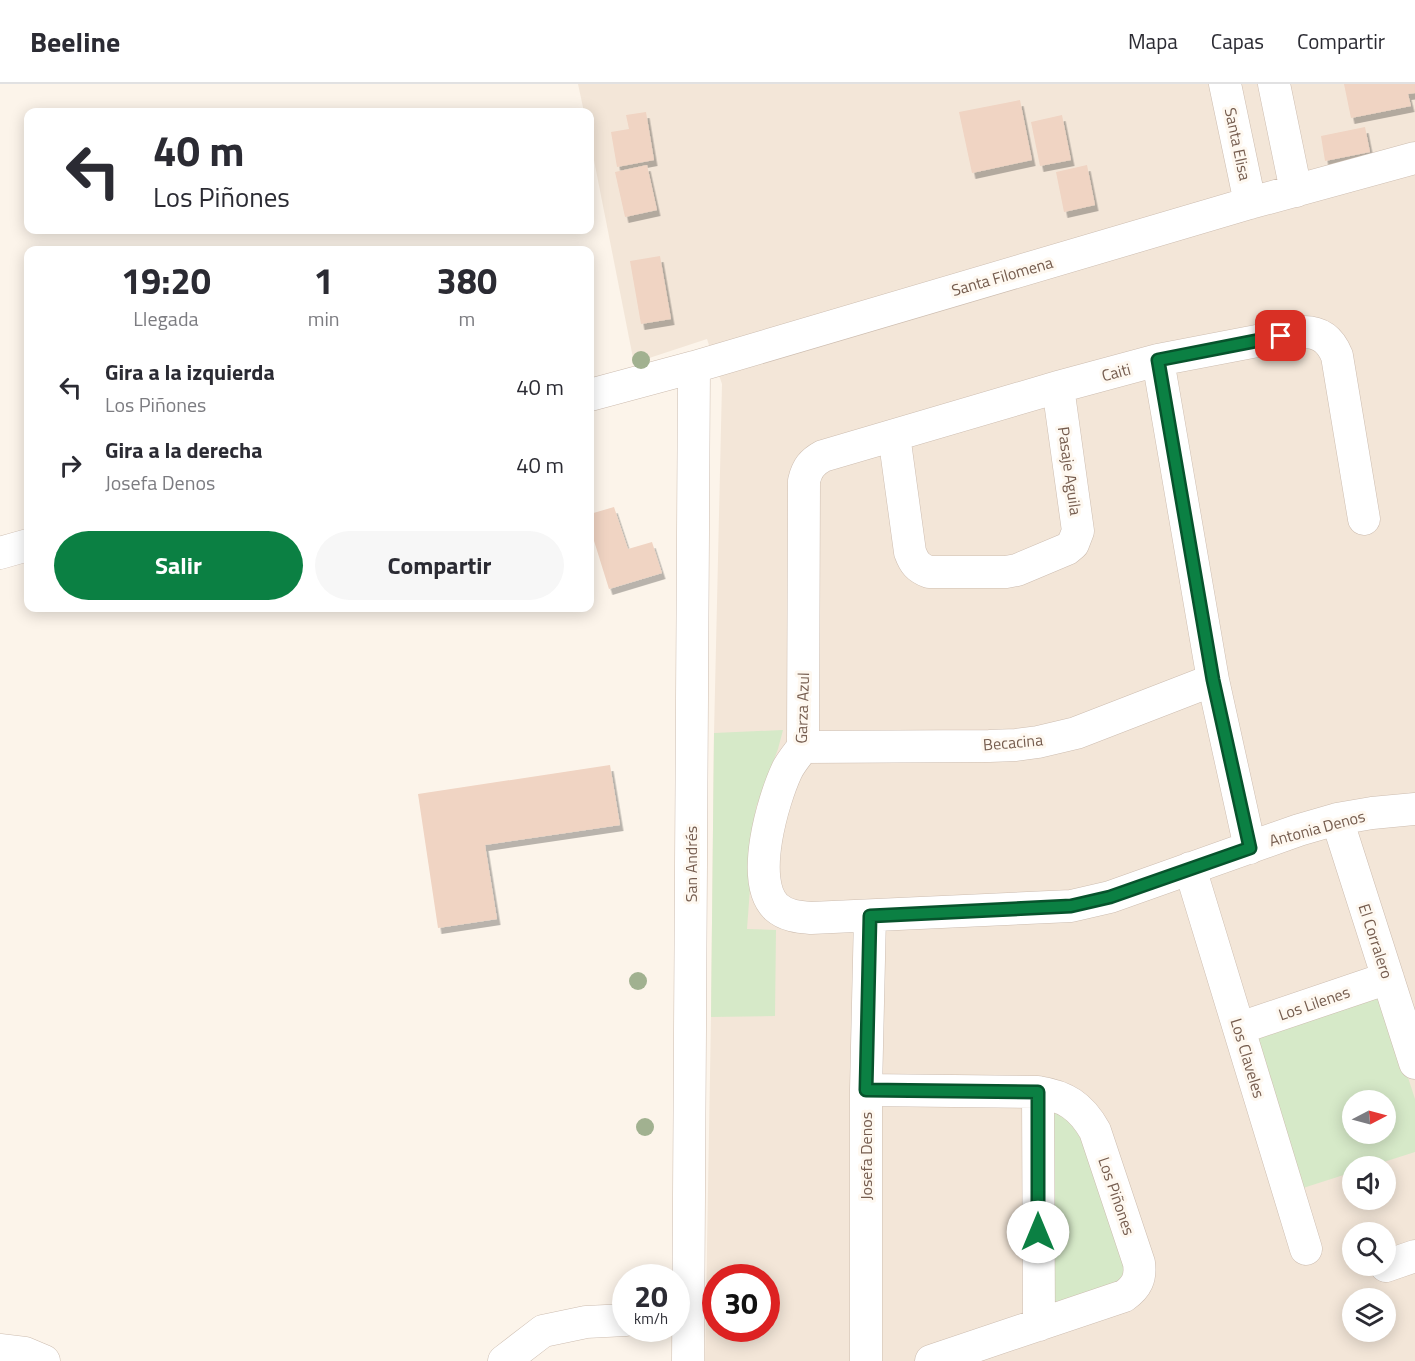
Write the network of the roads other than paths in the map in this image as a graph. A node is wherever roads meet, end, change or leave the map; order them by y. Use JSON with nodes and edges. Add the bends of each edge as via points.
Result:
{"nodes":[{"id":1,"x":1225,"y":84,"type":"edge"},
{"id":2,"x":1274,"y":84,"type":"edge"},
{"id":3,"x":1415,"y":158,"type":"edge"},
{"id":4,"x":1296,"y":191,"type":"junction"},
{"id":5,"x":1250,"y":203,"type":"junction"},
{"id":6,"x":1158,"y":360,"type":"junction"},
{"id":7,"x":694,"y":367,"type":"junction"},
{"id":8,"x":1058,"y":387,"type":"junction"},
{"id":9,"x":594,"y":394,"type":"edge"},
{"id":10,"x":894,"y":435,"type":"junction"},
{"id":11,"x":806,"y":474,"type":"joint"},
{"id":12,"x":1364,"y":519,"type":"dead end"},
{"id":13,"x":24,"y":546,"type":"edge"},
{"id":14,"x":0,"y":553,"type":"edge"},
{"id":15,"x":1213,"y":680,"type":"junction"},
{"id":16,"x":803,"y":747,"type":"junction"},
{"id":17,"x":1415,"y":809,"type":"edge"},
{"id":18,"x":1337,"y":819,"type":"junction"},
{"id":19,"x":1250,"y":848,"type":"junction"},
{"id":20,"x":1190,"y":868,"type":"junction"},
{"id":21,"x":870,"y":916,"type":"junction"},
{"id":22,"x":1388,"y":978,"type":"junction"},
{"id":23,"x":1239,"y":1028,"type":"junction"},
{"id":24,"x":1415,"y":1063,"type":"edge"},
{"id":25,"x":866,"y":1090,"type":"junction"},
{"id":26,"x":1038,"y":1092,"type":"junction"},
{"id":27,"x":1306,"y":1249,"type":"dead end"},
{"id":28,"x":1415,"y":1256,"type":"edge"},
{"id":29,"x":1396,"y":1262,"type":"edge"},
{"id":30,"x":683,"y":1264,"type":"edge"},
{"id":31,"x":612,"y":1321,"type":"edge"},
{"id":32,"x":1039,"y":1325,"type":"junction"},
{"id":33,"x":685,"y":1342,"type":"edge"},
{"id":34,"x":0,"y":1350,"type":"edge"},
{"id":35,"x":44,"y":1361,"type":"edge"},
{"id":36,"x":504,"y":1361,"type":"edge"},
{"id":37,"x":688,"y":1361,"type":"edge"},
{"id":38,"x":866,"y":1361,"type":"edge"},
{"id":39,"x":931,"y":1361,"type":"edge"}],
"edges":[{"from":1,"to":5,"type":"street","name":"Santa Elisa"},
{"from":2,"to":4,"type":"street"},
{"from":3,"to":4,"type":"street","name":"Santa Filomena"},
{"from":4,"to":5,"type":"street","name":"Santa Filomena"},
{"from":5,"to":7,"type":"street","name":"Santa Filomena"},
{"from":6,"to":8,"type":"street","name":"Caiti"},
{"from":6,"to":12,"type":"street","name":"Caiti","via":[[1304,332],[1330,341],[1337,356]]},
{"from":6,"to":15,"type":"street"},
{"from":7,"to":9,"type":"street","name":"Santa Filomena"},
{"from":7,"to":30,"type":"street","name":"San Andrés"},
{"from":8,"to":10,"type":"street","name":"Caiti"},
{"from":8,"to":10,"type":"street","name":"Pasaje Aguila","via":[[1078,531],[1067,549],[1017,570],[929,572],[917,565],[910,552]]},
{"from":10,"to":11,"type":"street","name":"Caiti","via":[[823,456],[812,462]]},
{"from":11,"to":16,"type":"street","name":"Garza Azul"},
{"from":13,"to":14,"type":"street"},
{"from":15,"to":16,"type":"street","name":"Becacina","via":[[1085,729],[1038,742]]},
{"from":15,"to":19,"type":"street"},
{"from":16,"to":21,"type":"street","name":"Garza Azul","via":[[788,768],[772,811],[764,861],[770,898],[785,914],[797,917]]},
{"from":17,"to":18,"type":"street","name":"Antonia Denos"},
{"from":18,"to":19,"type":"street","name":"Antonia Denos"},
{"from":18,"to":22,"type":"street","name":"El Corralero"},
{"from":19,"to":20,"type":"street","name":"Antonia Denos"},
{"from":20,"to":21,"type":"street","name":"Antonia Denos","via":[[1110,897],[1071,906]]},
{"from":20,"to":23,"type":"street","name":"Los Claveles"},
{"from":21,"to":25,"type":"street","name":"Josefa Denos"},
{"from":22,"to":23,"type":"street","name":"Los Lilenes"},
{"from":22,"to":24,"type":"street","name":"El Corralero"},
{"from":23,"to":27,"type":"street","name":"Los Claveles"},
{"from":25,"to":26,"type":"street","name":"Los Piñones"},
{"from":25,"to":38,"type":"street","name":"Josefa Denos"},
{"from":26,"to":32,"type":"street"},
{"from":26,"to":32,"type":"street","name":"Los Piñones","via":[[1072,1104],[1095,1131],[1140,1269],[1136,1286],[1124,1296]]},
{"from":28,"to":29,"type":"street"},
{"from":31,"to":36,"type":"street","via":[[543,1331]]},
{"from":32,"to":39,"type":"street","name":"Los Piñones"},
{"from":33,"to":37,"type":"street","name":"San Andrés"},
{"from":34,"to":35,"type":"street","via":[[25,1353]]}]}
